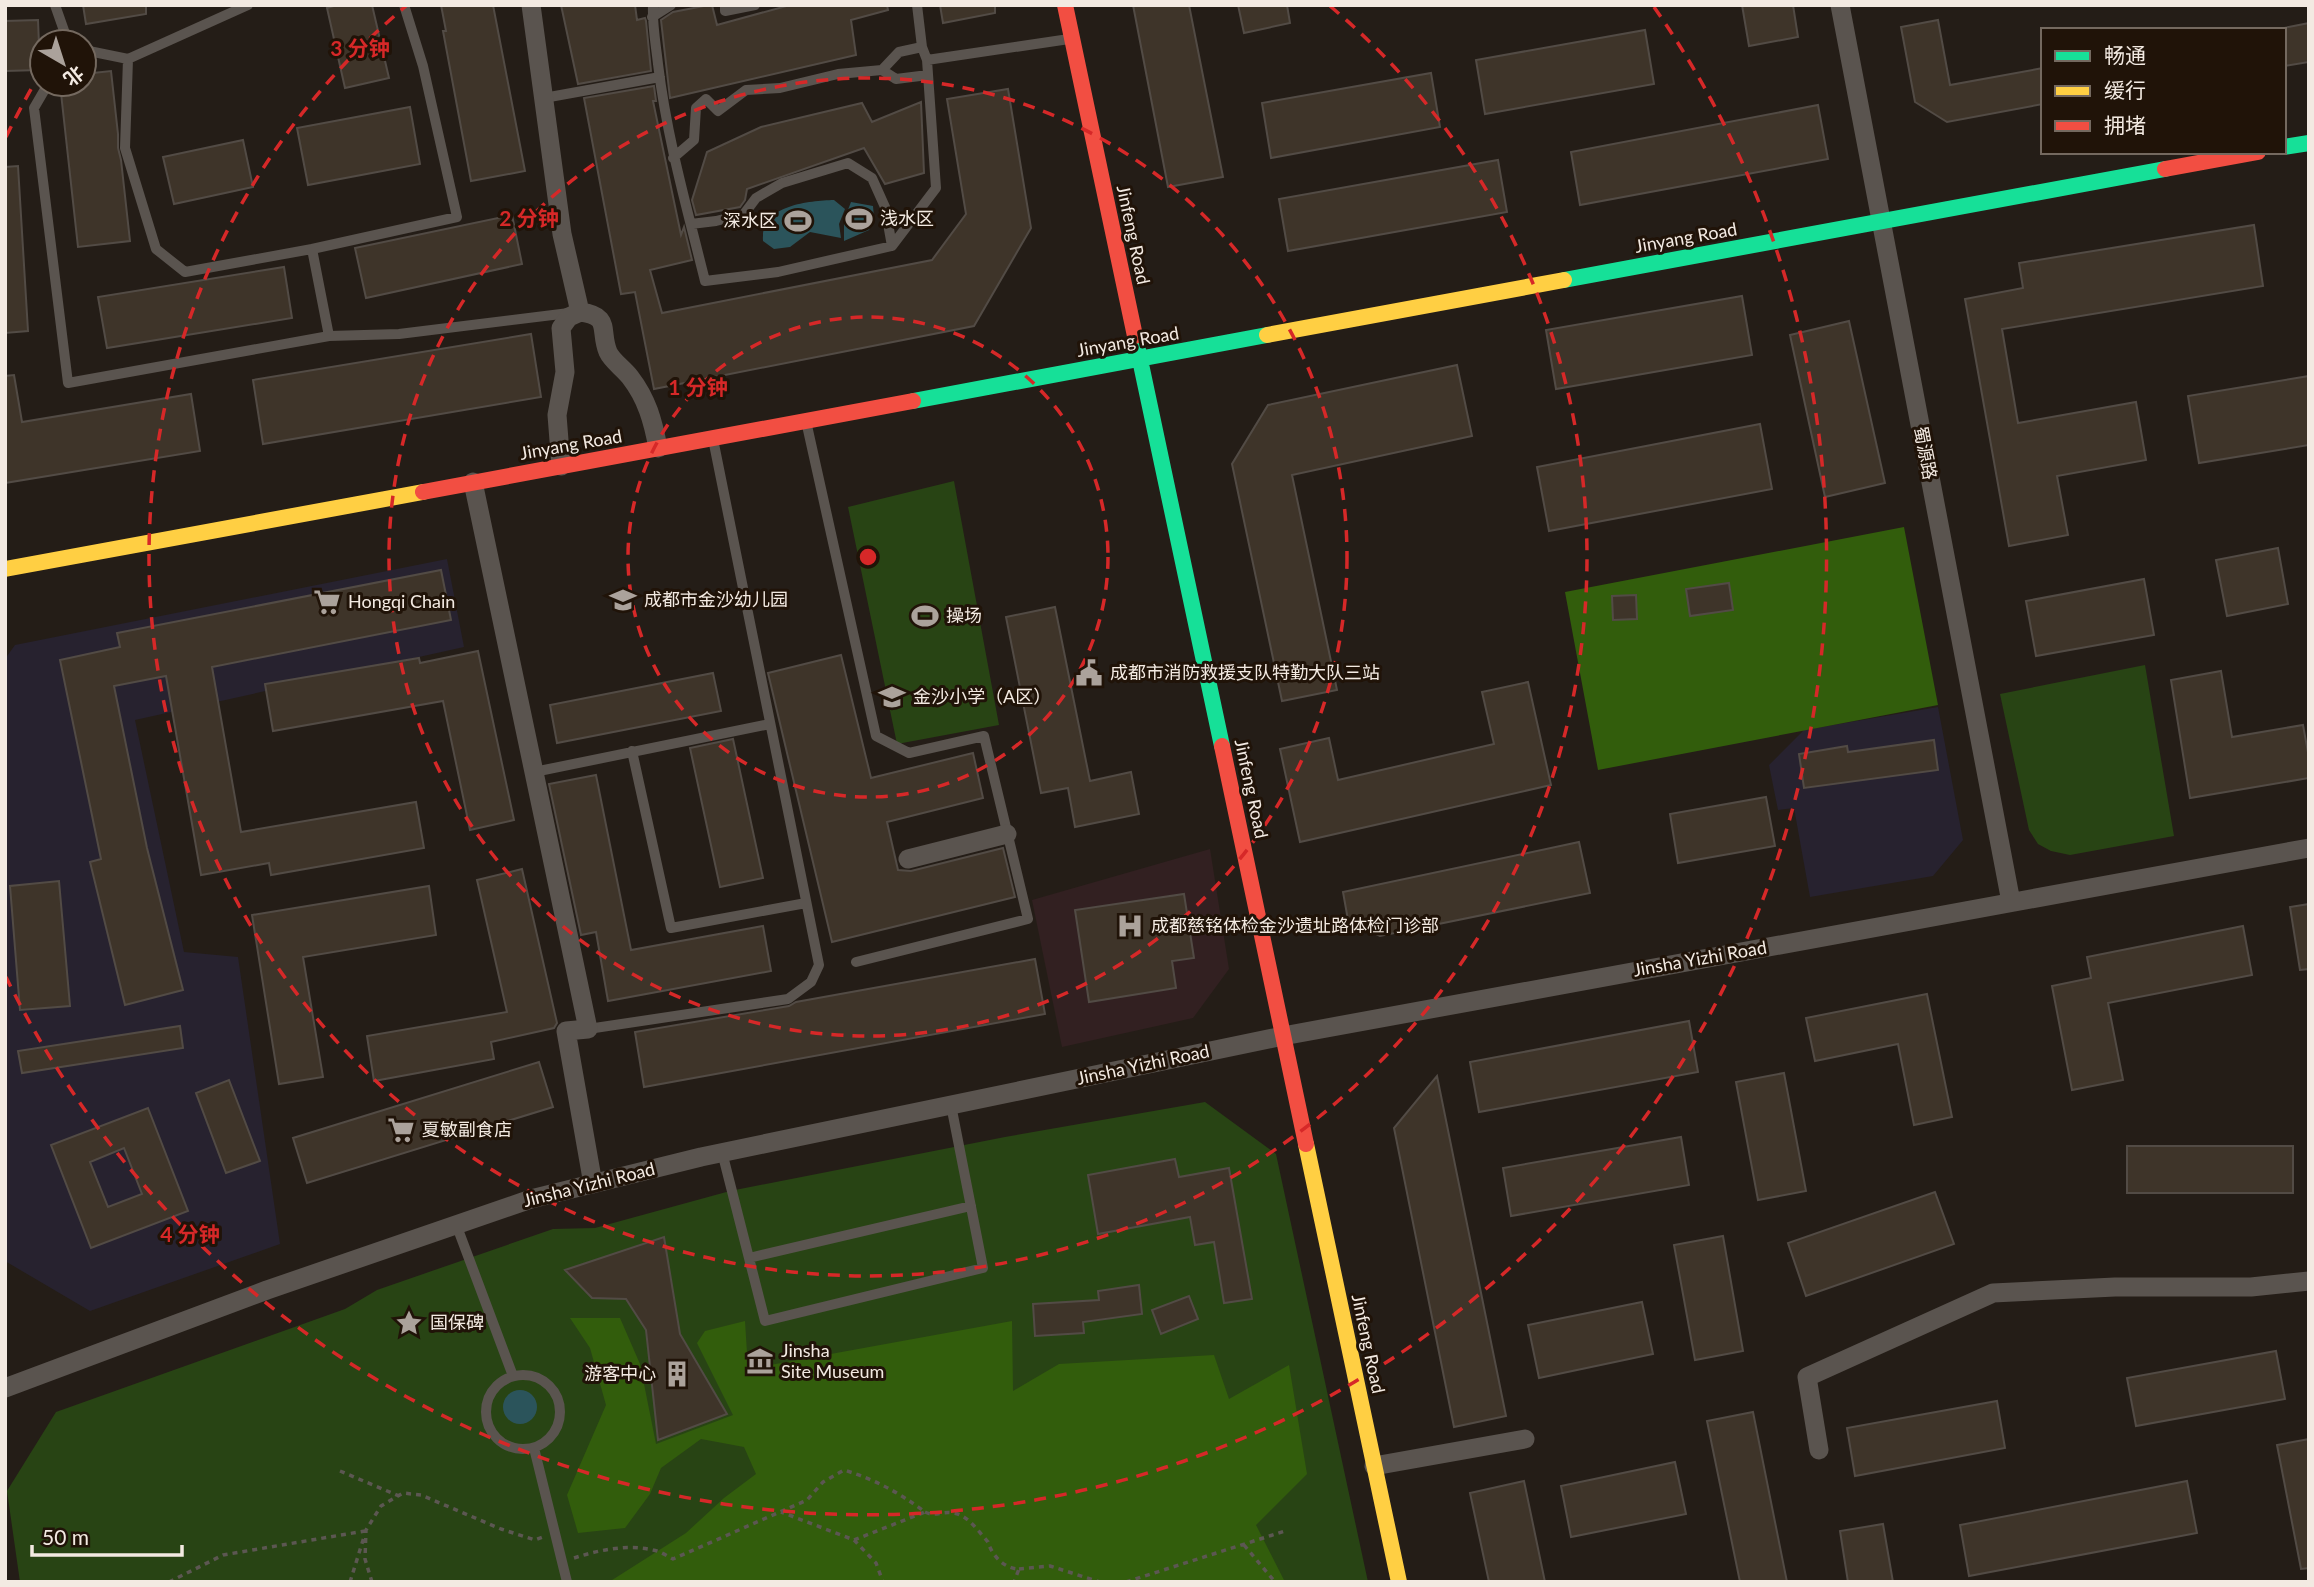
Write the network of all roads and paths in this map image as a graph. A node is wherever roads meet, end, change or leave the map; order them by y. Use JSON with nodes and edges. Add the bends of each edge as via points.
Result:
{"nodes":[{"id":1,"x":55,"y":5,"type":"edge"},
{"id":2,"x":248,"y":5,"type":"edge"},
{"id":3,"x":404,"y":5,"type":"edge"},
{"id":4,"x":531,"y":5,"type":"edge"},
{"id":5,"x":653,"y":5,"type":"edge"},
{"id":6,"x":671,"y":5,"type":"edge"},
{"id":7,"x":725,"y":5,"type":"edge"},
{"id":8,"x":755,"y":5,"type":"edge"},
{"id":9,"x":917,"y":5,"type":"edge"},
{"id":10,"x":1065,"y":5,"type":"edge"},
{"id":11,"x":1840,"y":5,"type":"edge"},
{"id":12,"x":652,"y":17,"type":"junction"},
{"id":13,"x":63,"y":28,"type":"edge"},
{"id":14,"x":1072,"y":38,"type":"junction"},
{"id":15,"x":922,"y":47,"type":"junction"},
{"id":16,"x":98,"y":53,"type":"edge"},
{"id":17,"x":128,"y":59,"type":"junction"},
{"id":18,"x":927,"y":60,"type":"junction"},
{"id":19,"x":882,"y":70,"type":"junction"},
{"id":20,"x":928,"y":75,"type":"junction"},
{"id":21,"x":660,"y":77,"type":"junction"},
{"id":22,"x":40,"y":98,"type":"edge"},
{"id":23,"x":544,"y":98,"type":"junction"},
{"id":24,"x":2309,"y":143,"type":"edge"},
{"id":25,"x":2286,"y":148,"type":"edge"},
{"id":26,"x":2247,"y":154,"type":"edge"},
{"id":27,"x":673,"y":158,"type":"junction"},
{"id":28,"x":1881,"y":222,"type":"junction"},
{"id":29,"x":691,"y":224,"type":"junction"},
{"id":30,"x":892,"y":246,"type":"junction"},
{"id":31,"x":312,"y":249,"type":"junction"},
{"id":32,"x":580,"y":312,"type":"junction"},
{"id":33,"x":329,"y":337,"type":"junction"},
{"id":34,"x":1140,"y":359,"type":"junction"},
{"id":35,"x":806,"y":421,"type":"junction"},
{"id":36,"x":712,"y":438,"type":"junction"},
{"id":37,"x":658,"y":448,"type":"junction"},
{"id":38,"x":561,"y":466,"type":"junction"},
{"id":39,"x":473,"y":482,"type":"junction"},
{"id":40,"x":5,"y":569,"type":"edge"},
{"id":41,"x":770,"y":724,"type":"junction"},
{"id":42,"x":632,"y":751,"type":"junction"},
{"id":43,"x":534,"y":772,"type":"junction"},
{"id":44,"x":1007,"y":834,"type":"junction"},
{"id":45,"x":2309,"y":848,"type":"edge"},
{"id":46,"x":908,"y":859,"type":"dead end"},
{"id":47,"x":806,"y":902,"type":"junction"},
{"id":48,"x":2011,"y":902,"type":"junction"},
{"id":49,"x":856,"y":962,"type":"dead end"},
{"id":50,"x":588,"y":1029,"type":"junction"},
{"id":51,"x":1283,"y":1036,"type":"junction"},
{"id":52,"x":951,"y":1105,"type":"junction"},
{"id":53,"x":722,"y":1152,"type":"junction"},
{"id":54,"x":593,"y":1184,"type":"junction"},
{"id":55,"x":971,"y":1206,"type":"junction"},
{"id":56,"x":456,"y":1224,"type":"junction"},
{"id":57,"x":749,"y":1258,"type":"junction"},
{"id":58,"x":2309,"y":1281,"type":"edge"},
{"id":59,"x":513,"y":1376,"type":"junction"},
{"id":60,"x":5,"y":1388,"type":"edge"},
{"id":61,"x":1525,"y":1439,"type":"dead end"},
{"id":62,"x":534,"y":1448,"type":"junction"},
{"id":63,"x":1819,"y":1450,"type":"dead end"},
{"id":64,"x":1374,"y":1466,"type":"junction"},
{"id":65,"x":340,"y":1471,"type":"dead end"},
{"id":66,"x":399,"y":1496,"type":"junction"},
{"id":67,"x":925,"y":1511,"type":"junction"},
{"id":68,"x":781,"y":1512,"type":"junction"},
{"id":69,"x":366,"y":1531,"type":"junction"},
{"id":70,"x":1285,"y":1531,"type":"dead end"},
{"id":71,"x":555,"y":1533,"type":"junction"},
{"id":72,"x":854,"y":1540,"type":"junction"},
{"id":73,"x":1244,"y":1545,"type":"junction"},
{"id":74,"x":562,"y":1562,"type":"junction"},
{"id":75,"x":1019,"y":1569,"type":"junction"},
{"id":76,"x":169,"y":1582,"type":"edge"},
{"id":77,"x":350,"y":1582,"type":"edge"},
{"id":78,"x":372,"y":1582,"type":"edge"},
{"id":79,"x":567,"y":1582,"type":"edge"},
{"id":80,"x":883,"y":1582,"type":"edge"},
{"id":81,"x":1014,"y":1582,"type":"edge"},
{"id":82,"x":1100,"y":1582,"type":"edge"},
{"id":83,"x":1126,"y":1582,"type":"edge"},
{"id":84,"x":1275,"y":1582,"type":"edge"},
{"id":85,"x":1399,"y":1582,"type":"edge"}],
"edges":[{"from":1,"to":13,"type":"lane"},
{"from":2,"to":17,"type":"lane"},
{"from":3,"to":31,"type":"lane","via":[[424,66],[457,217]]},
{"from":4,"to":23,"type":"street"},
{"from":5,"to":12,"type":"lane"},
{"from":6,"to":12,"type":"lane"},
{"from":7,"to":8,"type":"lane","via":[[725,11]]},
{"from":9,"to":15,"type":"lane"},
{"from":10,"to":14,"type":"street","name":"Jinfeng Road"},
{"from":11,"to":28,"type":"street","name":"蜀源路"},
{"from":12,"to":21,"type":"lane"},
{"from":14,"to":18,"type":"lane"},
{"from":14,"to":34,"type":"street","name":"Jinfeng Road"},
{"from":15,"to":18,"type":"lane"},
{"from":15,"to":19,"type":"lane","via":[[899,52]]},
{"from":16,"to":17,"type":"lane"},
{"from":17,"to":31,"type":"lane","via":[[125,148],[156,249],[186,272]]},
{"from":18,"to":20,"type":"lane"},
{"from":19,"to":20,"type":"lane","via":[[896,79]]},
{"from":19,"to":27,"type":"lane","via":[[746,90],[718,111],[706,99],[696,108],[694,140]]},
{"from":20,"to":30,"type":"lane","via":[[936,188]]},
{"from":21,"to":23,"type":"lane"},
{"from":21,"to":27,"type":"lane"},
{"from":22,"to":33,"type":"lane","via":[[34,108],[68,383]]},
{"from":23,"to":32,"type":"street","via":[[560,222]]},
{"from":24,"to":25,"type":"street"},
{"from":26,"to":28,"type":"street","name":"Jinyang Road"},
{"from":27,"to":29,"type":"lane"},
{"from":28,"to":34,"type":"street","name":"Jinyang Road"},
{"from":28,"to":48,"type":"street","name":"蜀源路"},
{"from":29,"to":30,"type":"lane","via":[[705,281],[778,272]]},
{"from":29,"to":30,"type":"lane","via":[[744,214],[756,198],[782,183],[848,163],[872,178],[886,207]]},
{"from":31,"to":33,"type":"lane"},
{"from":32,"to":33,"type":"lane","via":[[399,334]]},
{"from":32,"to":37,"type":"street","via":[[602,321],[608,352],[648,405]]},
{"from":32,"to":38,"type":"street","via":[[561,328],[565,372],[557,415]]},
{"from":34,"to":35,"type":"street","name":"Jinyang Road"},
{"from":34,"to":51,"type":"street","name":"Jinfeng Road"},
{"from":35,"to":36,"type":"street","name":"Jinyang Road"},
{"from":35,"to":44,"type":"lane","via":[[876,736],[909,753],[984,736]]},
{"from":36,"to":37,"type":"street","name":"Jinyang Road"},
{"from":36,"to":41,"type":"lane"},
{"from":37,"to":38,"type":"street","name":"Jinyang Road"},
{"from":38,"to":39,"type":"street","name":"Jinyang Road"},
{"from":39,"to":40,"type":"street","name":"Jinyang Road"},
{"from":39,"to":43,"type":"street"},
{"from":41,"to":42,"type":"lane"},
{"from":41,"to":47,"type":"lane"},
{"from":42,"to":43,"type":"lane"},
{"from":42,"to":47,"type":"lane","via":[[671,928]]},
{"from":43,"to":50,"type":"street"},
{"from":44,"to":46,"type":"street"},
{"from":44,"to":49,"type":"lane","via":[[1028,919]]},
{"from":45,"to":48,"type":"street","name":"Jinsha Yizhi Road"},
{"from":47,"to":50,"type":"lane","via":[[818,965],[811,982],[788,999]]},
{"from":48,"to":51,"type":"street","name":"Jinsha Yizhi Road"},
{"from":50,"to":54,"type":"street","via":[[566,1031]]},
{"from":51,"to":52,"type":"street","name":"Jinsha Yizhi Road"},
{"from":51,"to":64,"type":"street","name":"Jinfeng Road"},
{"from":52,"to":53,"type":"street","name":"Jinsha Yizhi Road"},
{"from":52,"to":55,"type":"lane"},
{"from":53,"to":54,"type":"street","name":"Jinsha Yizhi Road"},
{"from":53,"to":57,"type":"lane"},
{"from":54,"to":56,"type":"street","name":"Jinsha Yizhi Road"},
{"from":55,"to":57,"type":"lane"},
{"from":55,"to":57,"type":"lane","via":[[983,1268],[765,1321]]},
{"from":56,"to":59,"type":"lane"},
{"from":56,"to":60,"type":"street","name":"Jinsha Yizhi Road"},
{"from":58,"to":63,"type":"street","via":[[2251,1287],[1993,1293],[1807,1377]]},
{"from":59,"to":62,"type":"lane","via":[[526,1375],[550,1385],[561,1408],[555,1433]]},
{"from":59,"to":62,"type":"lane","via":[[502,1381],[488,1400],[487,1423],[492,1434],[511,1448]]},
{"from":61,"to":64,"type":"street"},
{"from":62,"to":71,"type":"lane"},
{"from":64,"to":85,"type":"street","name":"Jinfeng Road"},
{"from":65,"to":66,"type":"path"},
{"from":66,"to":69,"type":"path","via":[[381,1506]]},
{"from":66,"to":71,"type":"path","via":[[421,1495],[536,1539]]},
{"from":67,"to":68,"type":"path","via":[[871,1478],[844,1470],[823,1482],[807,1500]]},
{"from":67,"to":72,"type":"path"},
{"from":67,"to":75,"type":"path","via":[[932,1516],[953,1513],[962,1517],[1009,1569]]},
{"from":68,"to":72,"type":"path"},
{"from":68,"to":74,"type":"path","via":[[673,1559],[654,1550],[627,1547],[594,1551]]},
{"from":69,"to":76,"type":"path","via":[[223,1555]]},
{"from":69,"to":77,"type":"path"},
{"from":69,"to":78,"type":"path","via":[[365,1559]]},
{"from":70,"to":73,"type":"path"},
{"from":71,"to":74,"type":"lane"},
{"from":72,"to":80,"type":"path","via":[[876,1563]]},
{"from":73,"to":83,"type":"path"},
{"from":73,"to":84,"type":"path"},
{"from":74,"to":79,"type":"lane"},
{"from":75,"to":81,"type":"path"},
{"from":75,"to":82,"type":"path","via":[[1050,1566]]}]}
